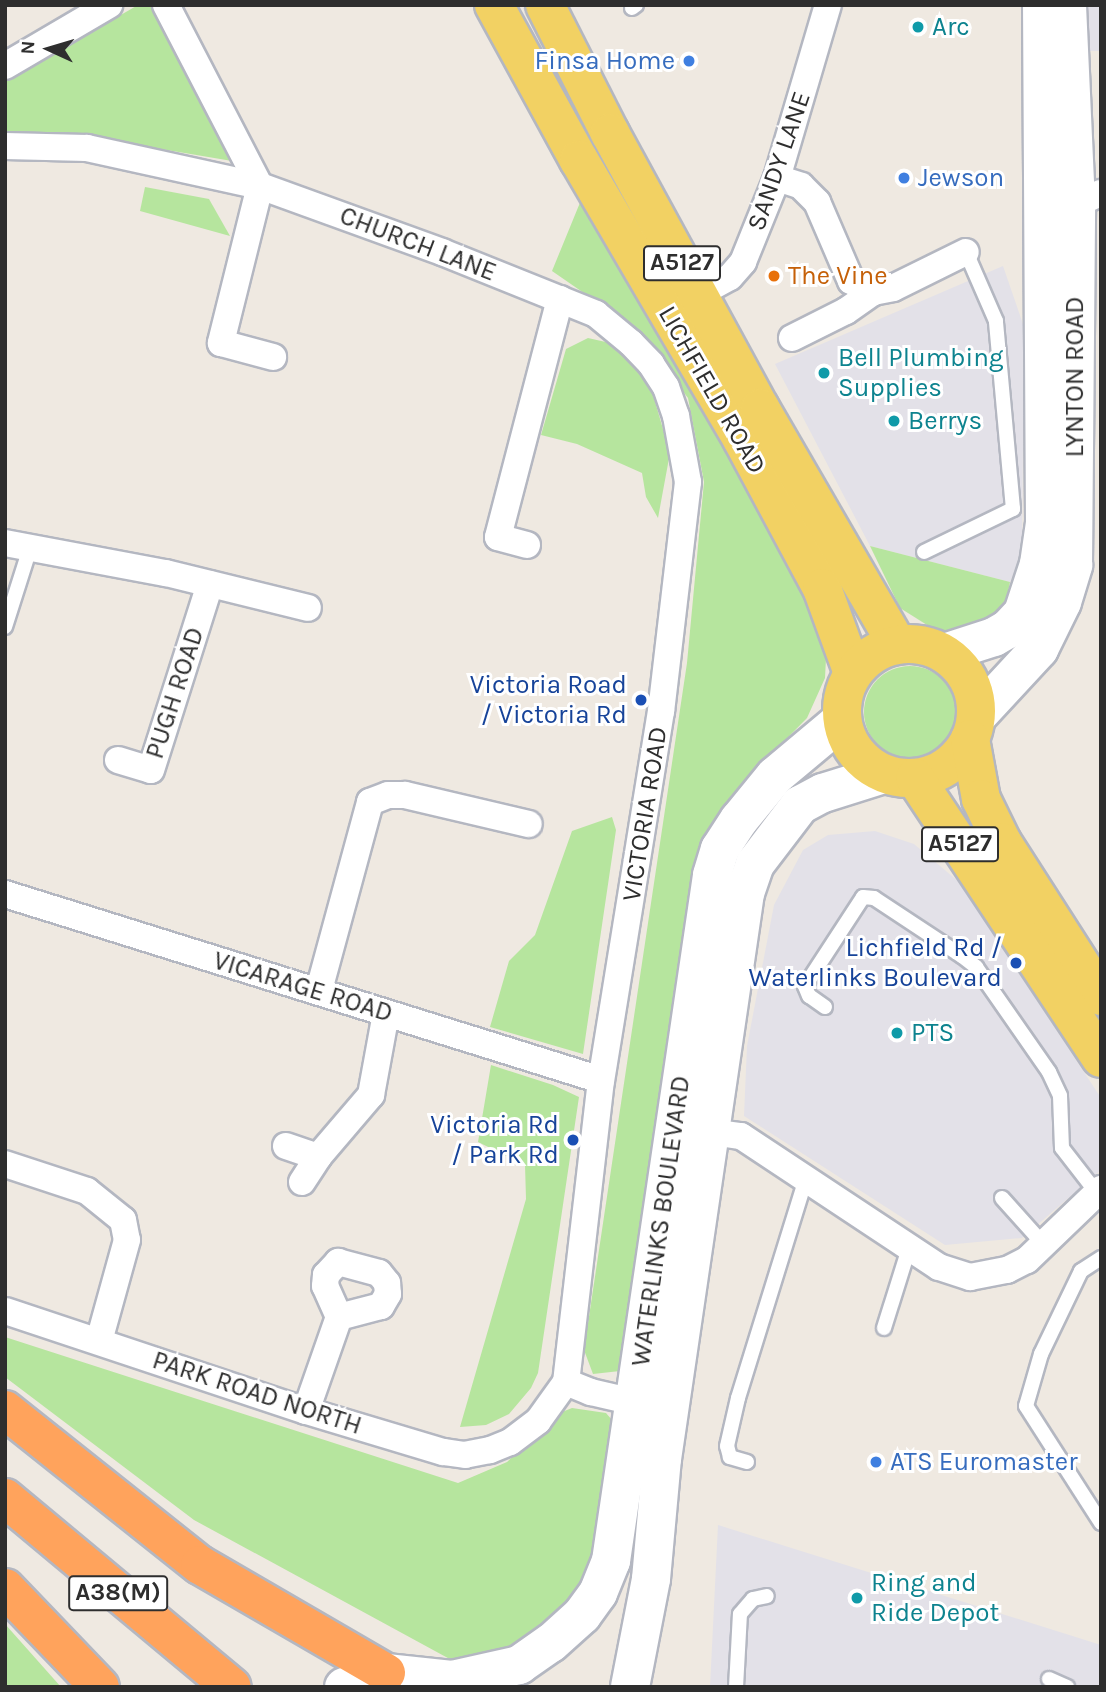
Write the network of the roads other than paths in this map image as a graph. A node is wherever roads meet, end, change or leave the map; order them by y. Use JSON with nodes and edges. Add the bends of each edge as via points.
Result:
{"nodes":[{"id":1,"x":108,"y":5,"type":"edge"},
{"id":2,"x":166,"y":5,"type":"edge"},
{"id":3,"x":494,"y":5,"type":"edge"},
{"id":4,"x":545,"y":5,"type":"edge"},
{"id":5,"x":828,"y":5,"type":"edge"},
{"id":6,"x":1042,"y":5,"type":"edge"},
{"id":7,"x":1067,"y":5,"type":"edge"},
{"id":8,"x":5,"y":66,"type":"edge"},
{"id":9,"x":5,"y":146,"type":"edge"},
{"id":10,"x":777,"y":178,"type":"junction"},
{"id":11,"x":260,"y":186,"type":"junction"},
{"id":12,"x":1088,"y":198,"type":"edge"},
{"id":13,"x":966,"y":252,"type":"joint"},
{"id":14,"x":873,"y":292,"type":"junction"},
{"id":15,"x":699,"y":294,"type":"junction"},
{"id":16,"x":560,"y":299,"type":"junction"},
{"id":17,"x":792,"y":338,"type":"dead end"},
{"id":18,"x":273,"y":357,"type":"dead end"},
{"id":19,"x":527,"y":545,"type":"dead end"},
{"id":20,"x":18,"y":546,"type":"edge"},
{"id":21,"x":924,"y":552,"type":"dead end"},
{"id":22,"x":210,"y":584,"type":"junction"},
{"id":23,"x":308,"y":608,"type":"dead end"},
{"id":24,"x":5,"y":627,"type":"edge"},
{"id":25,"x":897,"y":644,"type":"junction"},
{"id":26,"x":944,"y":653,"type":"junction"},
{"id":27,"x":853,"y":673,"type":"junction"},
{"id":28,"x":842,"y":720,"type":"junction"},
{"id":29,"x":973,"y":728,"type":"junction"},
{"id":30,"x":118,"y":760,"type":"dead end"},
{"id":31,"x":900,"y":776,"type":"junction"},
{"id":32,"x":529,"y":824,"type":"dead end"},
{"id":33,"x":5,"y":894,"type":"edge"},
{"id":34,"x":319,"y":990,"type":"junction"},
{"id":35,"x":1101,"y":996,"type":"edge"},
{"id":36,"x":825,"y":1007,"type":"dead end"},
{"id":37,"x":386,"y":1013,"type":"junction"},
{"id":38,"x":1101,"y":1058,"type":"edge"},
{"id":39,"x":601,"y":1080,"type":"junction"},
{"id":40,"x":711,"y":1132,"type":"junction"},
{"id":41,"x":286,"y":1146,"type":"dead end"},
{"id":42,"x":318,"y":1157,"type":"junction"},
{"id":43,"x":5,"y":1164,"type":"edge"},
{"id":44,"x":806,"y":1179,"type":"junction"},
{"id":45,"x":302,"y":1182,"type":"dead end"},
{"id":46,"x":1100,"y":1193,"type":"edge"},
{"id":47,"x":1002,"y":1198,"type":"dead end"},
{"id":48,"x":1045,"y":1246,"type":"junction"},
{"id":49,"x":909,"y":1248,"type":"junction"},
{"id":50,"x":1101,"y":1258,"type":"edge"},
{"id":51,"x":5,"y":1311,"type":"edge"},
{"id":52,"x":339,"y":1317,"type":"dead end"},
{"id":53,"x":884,"y":1328,"type":"dead end"},
{"id":54,"x":99,"y":1341,"type":"junction"},
{"id":55,"x":566,"y":1382,"type":"junction"},
{"id":56,"x":634,"y":1402,"type":"junction"},
{"id":57,"x":5,"y":1410,"type":"edge"},
{"id":58,"x":306,"y":1411,"type":"junction"},
{"id":59,"x":510,"y":1442,"type":"joint"},
{"id":60,"x":747,"y":1462,"type":"dead end"},
{"id":61,"x":5,"y":1498,"type":"edge"},
{"id":62,"x":1101,"y":1523,"type":"edge"},
{"id":63,"x":5,"y":1588,"type":"edge"},
{"id":64,"x":767,"y":1597,"type":"dead end"},
{"id":65,"x":386,"y":1673,"type":"junction"},
{"id":66,"x":1049,"y":1679,"type":"dead end"},
{"id":67,"x":460,"y":1683,"type":"edge"},
{"id":68,"x":100,"y":1687,"type":"edge"},
{"id":69,"x":232,"y":1687,"type":"edge"},
{"id":70,"x":345,"y":1687,"type":"edge"},
{"id":71,"x":630,"y":1687,"type":"edge"},
{"id":72,"x":736,"y":1687,"type":"edge"},
{"id":73,"x":1068,"y":1687,"type":"edge"}],
"edges":[{"from":1,"to":8,"type":"street"},
{"from":2,"to":11,"type":"street"},
{"from":3,"to":27,"type":"main road","name":"LICHFIELD ROAD","number":"A5127","via":[[742,439],[822,588]]},
{"from":4,"to":15,"type":"main road","name":"LICHFIELD ROAD","number":"A5127"},
{"from":5,"to":10,"type":"street","name":"SANDY LANE"},
{"from":6,"to":26,"type":"main road","name":"LYNTON ROAD","via":[[1045,523],[1039,564],[1023,612],[1008,629],[994,638]]},
{"from":7,"to":12,"type":"main road","name":"LYNTON ROAD"},
{"from":9,"to":11,"type":"street","name":"CHURCH LANE","via":[[87,148]]},
{"from":10,"to":14,"type":"street","via":[[801,186],[817,202],[851,281]]},
{"from":10,"to":15,"type":"street","name":"SANDY LANE","via":[[743,262],[730,277]]},
{"from":11,"to":16,"type":"street","name":"CHURCH LANE"},
{"from":11,"to":18,"type":"street","via":[[221,343]]},
{"from":12,"to":29,"type":"main road","name":"LYNTON ROAD","via":[[1073,565],[1062,602],[1039,649]]},
{"from":13,"to":14,"type":"street","via":[[893,288]]},
{"from":13,"to":21,"type":"lane","via":[[996,321],[1013,509]]},
{"from":14,"to":17,"type":"street","via":[[846,312]]},
{"from":15,"to":25,"type":"main road","name":"LICHFIELD ROAD","number":"A5127"},
{"from":16,"to":19,"type":"street","via":[[498,537]]},
{"from":16,"to":39,"type":"street","name":"VICTORIA ROAD","via":[[596,314],[651,364],[666,387],[676,416],[688,482],[661,711]]},
{"from":20,"to":22,"type":"street"},
{"from":20,"to":24,"type":"lane"},
{"from":22,"to":23,"type":"street"},
{"from":22,"to":30,"type":"street","name":"PUGH ROAD","via":[[151,771]]},
{"from":25,"to":26,"type":"main road","via":[[921,644]]},
{"from":25,"to":27,"type":"main road","via":[[872,654]]},
{"from":26,"to":29,"type":"main road","via":[[969,681],[975,699]]},
{"from":27,"to":28,"type":"main road","via":[[842,704]]},
{"from":28,"to":31,"type":"main road","via":[[856,753]]},
{"from":28,"to":56,"type":"main road","name":"WATERLINKS BOULEVARD","via":[[775,776],[720,849],[712,875]]},
{"from":29,"to":31,"type":"main road","via":[[947,766]]},
{"from":29,"to":35,"type":"main road","number":"A5127","via":[[981,799],[1002,842]]},
{"from":31,"to":38,"type":"main road","number":"A5127"},
{"from":31,"to":40,"type":"main road","name":"WATERLINKS BOULEVARD","via":[[823,793],[800,805],[755,864],[745,893]]},
{"from":32,"to":34,"type":"street","via":[[405,795],[370,802]]},
{"from":33,"to":34,"type":"street","name":"VICARAGE ROAD"},
{"from":34,"to":37,"type":"street","name":"VICARAGE ROAD"},
{"from":36,"to":46,"type":"lane","via":[[809,996],[805,986],[863,897],[868,896],[976,967],[1049,1072],[1060,1096],[1062,1147]]},
{"from":37,"to":39,"type":"street","name":"VICARAGE ROAD"},
{"from":37,"to":42,"type":"street","via":[[371,1095]]},
{"from":39,"to":55,"type":"street","name":"VICTORIA ROAD"},
{"from":40,"to":44,"type":"street","via":[[741,1136]]},
{"from":40,"to":71,"type":"main road","name":"WATERLINKS BOULEVARD","via":[[662,1459],[651,1579]]},
{"from":41,"to":42,"type":"street"},
{"from":42,"to":45,"type":"street"},
{"from":43,"to":54,"type":"street","via":[[87,1191],[123,1220],[127,1240]]},
{"from":44,"to":49,"type":"street"},
{"from":44,"to":60,"type":"lane","via":[[737,1398],[727,1446],[730,1457]]},
{"from":46,"to":48,"type":"street"},
{"from":47,"to":48,"type":"lane"},
{"from":48,"to":49,"type":"street","via":[[1007,1270],[970,1277],[939,1268]]},
{"from":49,"to":53,"type":"lane"},
{"from":50,"to":62,"type":"lane","via":[[1081,1271],[1041,1353],[1026,1406]]},
{"from":51,"to":54,"type":"street","name":"PARK ROAD NORTH"},
{"from":52,"to":58,"type":"street"},
{"from":54,"to":58,"type":"street","name":"PARK ROAD NORTH"},
{"from":55,"to":56,"type":"street"},
{"from":55,"to":59,"type":"street","name":"VICTORIA ROAD","via":[[538,1421]]},
{"from":56,"to":67,"type":"main road","name":"WATERLINKS BOULEVARD","via":[[611,1561],[598,1592],[582,1615],[519,1665]]},
{"from":57,"to":65,"type":"highway","via":[[200,1565]]},
{"from":58,"to":59,"type":"street","name":"PARK ROAD NORTH","via":[[443,1452],[465,1455]]},
{"from":61,"to":69,"type":"highway","number":"A38(M)"},
{"from":63,"to":68,"type":"highway"},
{"from":64,"to":72,"type":"lane","via":[[753,1599],[740,1614]]},
{"from":65,"to":67,"type":"main road","name":"WATERLINKS BOULEVARD"},
{"from":65,"to":70,"type":"main road"},
{"from":66,"to":73,"type":"lane"}]}
